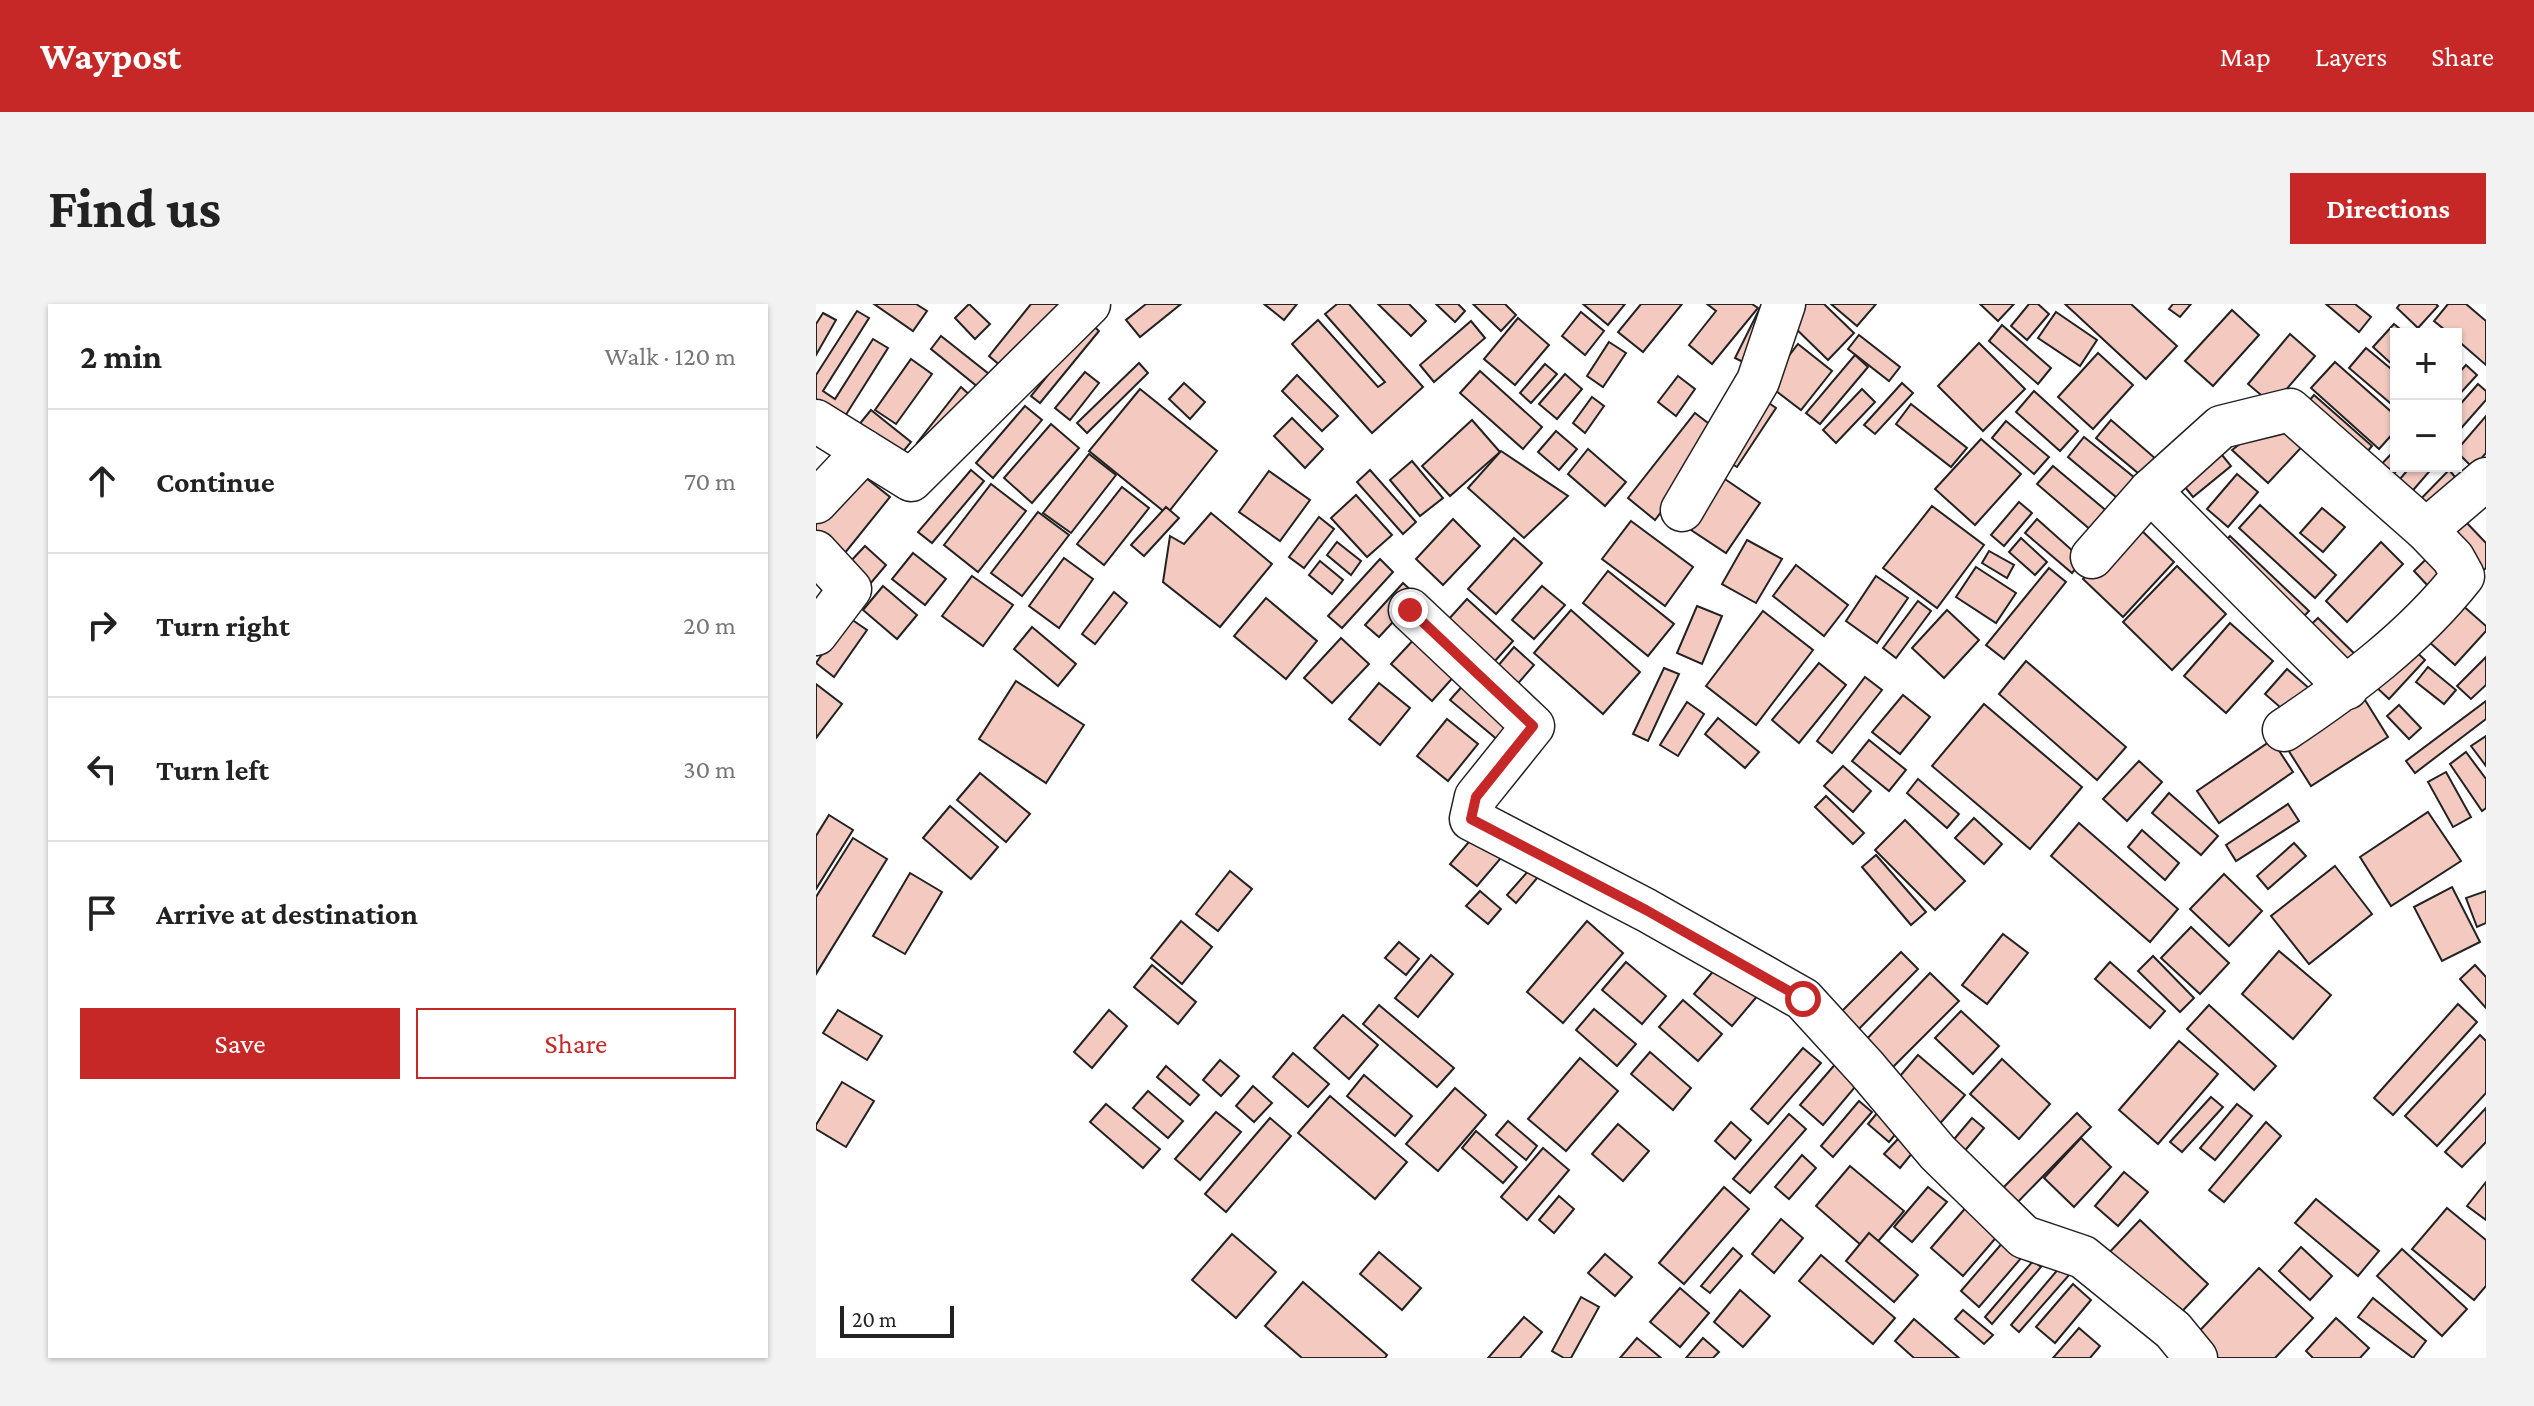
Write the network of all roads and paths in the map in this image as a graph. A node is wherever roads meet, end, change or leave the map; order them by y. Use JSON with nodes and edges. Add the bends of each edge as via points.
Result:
{"nodes":[{"id":1,"x":1089,"y":304,"type":"edge"},
{"id":2,"x":1784,"y":304,"type":"edge"},
{"id":3,"x":816,"y":421,"type":"edge"},
{"id":4,"x":864,"y":451,"type":"junction"},
{"id":5,"x":2486,"y":479,"type":"edge"},
{"id":6,"x":2150,"y":491,"type":"junction"},
{"id":7,"x":816,"y":502,"type":"edge"},
{"id":8,"x":1682,"y":510,"type":"dead end"},
{"id":9,"x":2426,"y":530,"type":"junction"},
{"id":10,"x":816,"y":552,"type":"edge"},
{"id":11,"x":2092,"y":557,"type":"dead end"},
{"id":12,"x":1410,"y":610,"type":"dead end"},
{"id":13,"x":816,"y":634,"type":"edge"},
{"id":14,"x":2347,"y":688,"type":"junction"},
{"id":15,"x":2284,"y":730,"type":"dead end"},
{"id":16,"x":2196,"y":1358,"type":"edge"}],
"edges":[{"from":1,"to":4,"type":"street","via":[[911,480]]},
{"from":2,"to":8,"type":"street","via":[[1758,381]]},
{"from":3,"to":4,"type":"street"},
{"from":4,"to":7,"type":"street"},
{"from":5,"to":9,"type":"street"},
{"from":6,"to":9,"type":"street","via":[[2221,427],[2290,410]]},
{"from":6,"to":11,"type":"street"},
{"from":6,"to":14,"type":"street"},
{"from":9,"to":14,"type":"street","via":[[2463,576],[2439,606]]},
{"from":10,"to":13,"type":"street","via":[[850,589]]},
{"from":12,"to":16,"type":"street","via":[[1533,726],[1476,797],[1471,819],[1803,999],[1938,1153],[2024,1237],[2083,1257],[2173,1330]]},
{"from":14,"to":15,"type":"street"}]}
